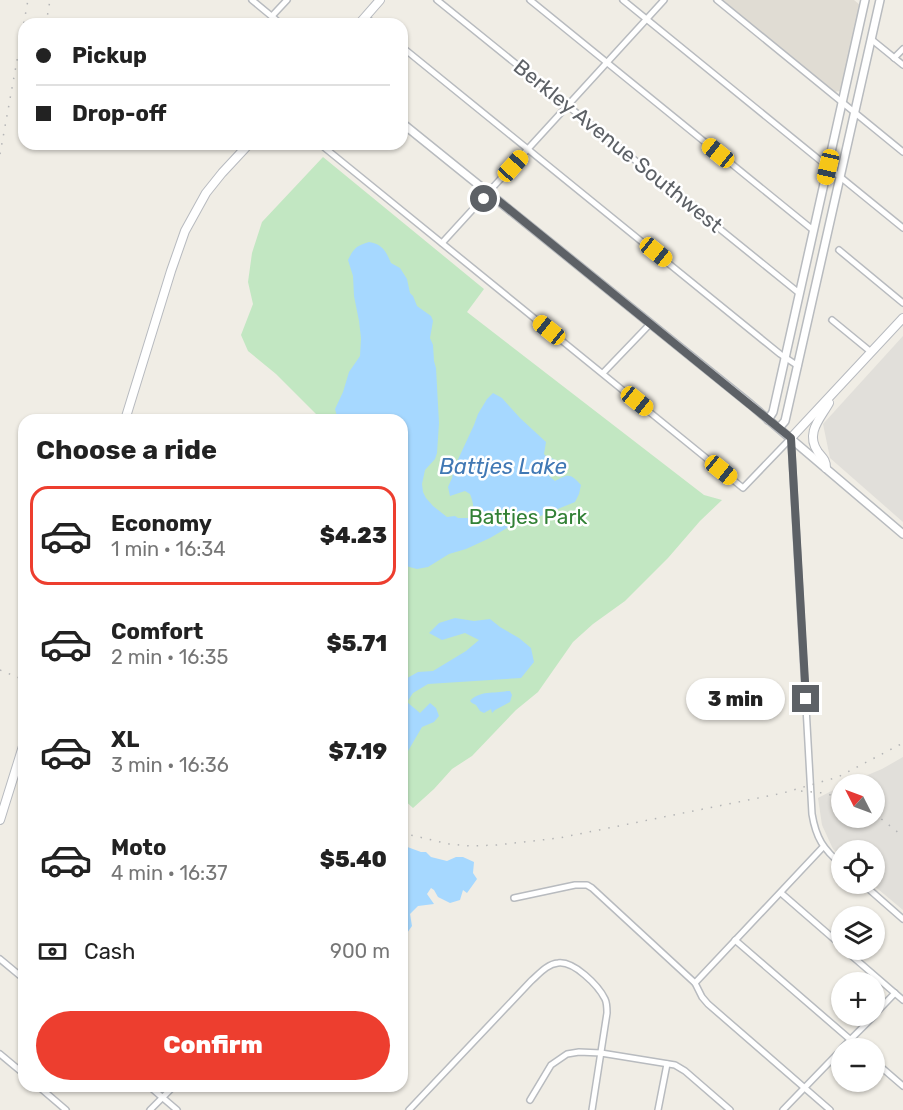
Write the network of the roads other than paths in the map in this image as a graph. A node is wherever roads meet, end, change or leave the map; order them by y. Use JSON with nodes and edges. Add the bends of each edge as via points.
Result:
{"nodes":[{"id":1,"x":252,"y":0,"type":"edge"},
{"id":2,"x":287,"y":0,"type":"edge"},
{"id":3,"x":381,"y":0,"type":"edge"},
{"id":4,"x":437,"y":0,"type":"edge"},
{"id":5,"x":530,"y":0,"type":"edge"},
{"id":6,"x":623,"y":0,"type":"edge"},
{"id":7,"x":664,"y":0,"type":"edge"},
{"id":8,"x":717,"y":0,"type":"edge"},
{"id":9,"x":865,"y":0,"type":"edge"},
{"id":10,"x":880,"y":0,"type":"edge"},
{"id":11,"x":272,"y":16,"type":"junction"},
{"id":12,"x":365,"y":17,"type":"edge"},
{"id":13,"x":274,"y":18,"type":"edge"},
{"id":14,"x":646,"y":19,"type":"junction"},
{"id":15,"x":871,"y":39,"type":"junction"},
{"id":16,"x":903,"y":49,"type":"edge"},
{"id":17,"x":408,"y":52,"type":"edge"},
{"id":18,"x":894,"y":58,"type":"junction"},
{"id":19,"x":607,"y":62,"type":"junction"},
{"id":20,"x":903,"y":65,"type":"edge"},
{"id":21,"x":842,"y":102,"type":"junction"},
{"id":22,"x":568,"y":105,"type":"junction"},
{"id":23,"x":855,"y":112,"type":"junction"},
{"id":24,"x":408,"y":128,"type":"edge"},
{"id":25,"x":529,"y":148,"type":"junction"},
{"id":26,"x":243,"y":150,"type":"edge"},
{"id":27,"x":327,"y":150,"type":"edge"},
{"id":28,"x":903,"y":152,"type":"edge"},
{"id":29,"x":828,"y":167,"type":"junction"},
{"id":30,"x":841,"y":177,"type":"junction"},
{"id":31,"x":489,"y":193,"type":"junction"},
{"id":32,"x":903,"y":228,"type":"edge"},
{"id":33,"x":813,"y":230,"type":"junction"},
{"id":34,"x":442,"y":243,"type":"junction"},
{"id":35,"x":839,"y":250,"type":"dead end"},
{"id":36,"x":799,"y":293,"type":"junction"},
{"id":37,"x":903,"y":303,"type":"edge"},
{"id":38,"x":903,"y":318,"type":"edge"},
{"id":39,"x":832,"y":321,"type":"dead end"},
{"id":40,"x":650,"y":324,"type":"junction"},
{"id":41,"x":871,"y":352,"type":"junction"},
{"id":42,"x":784,"y":358,"type":"junction"},
{"id":43,"x":798,"y":366,"type":"junction"},
{"id":44,"x":603,"y":373,"type":"junction"},
{"id":45,"x":834,"y":393,"type":"junction"},
{"id":46,"x":127,"y":414,"type":"edge"},
{"id":47,"x":768,"y":420,"type":"junction"},
{"id":48,"x":785,"y":421,"type":"junction"},
{"id":49,"x":779,"y":428,"type":"junction"},
{"id":50,"x":791,"y":438,"type":"junction"},
{"id":51,"x":826,"y":468,"type":"junction"},
{"id":52,"x":903,"y":534,"type":"edge"},
{"id":53,"x":18,"y":762,"type":"edge"},
{"id":54,"x":0,"y":820,"type":"edge"},
{"id":55,"x":823,"y":847,"type":"junction"},
{"id":56,"x":831,"y":855,"type":"edge"},
{"id":57,"x":781,"y":893,"type":"junction"},
{"id":58,"x":874,"y":894,"type":"edge"},
{"id":59,"x":514,"y":898,"type":"dead end"},
{"id":60,"x":903,"y":919,"type":"edge"},
{"id":61,"x":831,"y":936,"type":"edge"},
{"id":62,"x":735,"y":940,"type":"junction"},
{"id":63,"x":0,"y":959,"type":"edge"},
{"id":64,"x":857,"y":960,"type":"edge"},
{"id":65,"x":18,"y":974,"type":"edge"},
{"id":66,"x":694,"y":982,"type":"junction"},
{"id":67,"x":896,"y":993,"type":"junction"},
{"id":68,"x":903,"y":1000,"type":"edge"},
{"id":69,"x":885,"y":1004,"type":"edge"},
{"id":70,"x":863,"y":1026,"type":"edge"},
{"id":71,"x":848,"y":1038,"type":"edge"},
{"id":72,"x":852,"y":1038,"type":"edge"},
{"id":73,"x":601,"y":1053,"type":"junction"},
{"id":74,"x":0,"y":1054,"type":"edge"},
{"id":75,"x":831,"y":1060,"type":"edge"},
{"id":76,"x":667,"y":1064,"type":"junction"},
{"id":77,"x":18,"y":1069,"type":"edge"},
{"id":78,"x":885,"y":1070,"type":"edge"},
{"id":79,"x":903,"y":1086,"type":"edge"},
{"id":80,"x":804,"y":1088,"type":"junction"},
{"id":81,"x":45,"y":1092,"type":"edge"},
{"id":82,"x":157,"y":1092,"type":"edge"},
{"id":83,"x":168,"y":1092,"type":"edge"},
{"id":84,"x":163,"y":1097,"type":"junction"},
{"id":85,"x":530,"y":1100,"type":"dead end"},
{"id":86,"x":66,"y":1110,"type":"edge"},
{"id":87,"x":150,"y":1110,"type":"edge"},
{"id":88,"x":177,"y":1110,"type":"edge"},
{"id":89,"x":410,"y":1110,"type":"edge"},
{"id":90,"x":592,"y":1110,"type":"edge"},
{"id":91,"x":658,"y":1110,"type":"edge"},
{"id":92,"x":730,"y":1110,"type":"edge"},
{"id":93,"x":783,"y":1110,"type":"edge"},
{"id":94,"x":830,"y":1110,"type":"edge"}],
"edges":[{"from":1,"to":11,"type":"street"},
{"from":2,"to":11,"type":"street"},
{"from":3,"to":12,"type":"main road"},
{"from":4,"to":22,"type":"street","name":"Berkley Avenue Southwest"},
{"from":5,"to":19,"type":"street"},
{"from":6,"to":14,"type":"street"},
{"from":7,"to":14,"type":"street"},
{"from":8,"to":21,"type":"street"},
{"from":9,"to":21,"type":"street"},
{"from":10,"to":15,"type":"street"},
{"from":11,"to":13,"type":"street"},
{"from":14,"to":19,"type":"street"},
{"from":14,"to":29,"type":"street"},
{"from":15,"to":18,"type":"street"},
{"from":15,"to":23,"type":"street"},
{"from":16,"to":18,"type":"street"},
{"from":17,"to":25,"type":"street"},
{"from":18,"to":20,"type":"street"},
{"from":19,"to":22,"type":"street"},
{"from":19,"to":33,"type":"street"},
{"from":21,"to":23,"type":"street"},
{"from":21,"to":29,"type":"street"},
{"from":22,"to":25,"type":"street"},
{"from":22,"to":36,"type":"street","name":"Berkley Avenue Southwest"},
{"from":23,"to":28,"type":"street"},
{"from":23,"to":30,"type":"street"},
{"from":24,"to":31,"type":"street"},
{"from":25,"to":31,"type":"street"},
{"from":25,"to":42,"type":"street"},
{"from":26,"to":46,"type":"main road","via":[[206,193],[185,231]]},
{"from":27,"to":34,"type":"street"},
{"from":29,"to":30,"type":"street"},
{"from":29,"to":33,"type":"street"},
{"from":30,"to":32,"type":"street"},
{"from":30,"to":43,"type":"street"},
{"from":31,"to":34,"type":"street"},
{"from":31,"to":40,"type":"street"},
{"from":33,"to":36,"type":"street"},
{"from":34,"to":44,"type":"street"},
{"from":35,"to":37,"type":"street"},
{"from":36,"to":42,"type":"street"},
{"from":38,"to":41,"type":"main road"},
{"from":39,"to":41,"type":"street"},
{"from":40,"to":44,"type":"street"},
{"from":40,"to":47,"type":"street"},
{"from":41,"to":45,"type":"main road"},
{"from":42,"to":43,"type":"street"},
{"from":42,"to":47,"type":"street"},
{"from":43,"to":48,"type":"street"},
{"from":44,"to":50,"type":"street","via":[[743,488]]},
{"from":45,"to":50,"type":"main road"},
{"from":45,"to":51,"type":"main road","via":[[813,431],[814,445],[826,460]]},
{"from":47,"to":49,"type":"street"},
{"from":48,"to":49,"type":"street"},
{"from":48,"to":50,"type":"street"},
{"from":49,"to":50,"type":"street"},
{"from":50,"to":51,"type":"street"},
{"from":50,"to":55,"type":"street","via":[[812,814]]},
{"from":51,"to":52,"type":"street"},
{"from":53,"to":54,"type":"main road"},
{"from":55,"to":56,"type":"street"},
{"from":55,"to":57,"type":"street"},
{"from":57,"to":61,"type":"street"},
{"from":57,"to":62,"type":"street"},
{"from":58,"to":60,"type":"street"},
{"from":59,"to":66,"type":"street","via":[[587,885]]},
{"from":62,"to":66,"type":"street"},
{"from":62,"to":71,"type":"street"},
{"from":63,"to":65,"type":"street"},
{"from":64,"to":67,"type":"street"},
{"from":66,"to":80,"type":"street","via":[[708,1004]]},
{"from":67,"to":68,"type":"street"},
{"from":67,"to":69,"type":"street"},
{"from":70,"to":72,"type":"street"},
{"from":73,"to":76,"type":"street"},
{"from":73,"to":85,"type":"street","via":[[579,1052],[560,1058],[551,1065]]},
{"from":73,"to":89,"type":"street","via":[[606,1002],[593,982],[578,970],[556,963],[545,967],[531,981]]},
{"from":73,"to":90,"type":"street"},
{"from":74,"to":77,"type":"street"},
{"from":75,"to":80,"type":"street"},
{"from":76,"to":91,"type":"street"},
{"from":76,"to":92,"type":"street","via":[[685,1071]]},
{"from":78,"to":79,"type":"street"},
{"from":80,"to":93,"type":"street"},
{"from":80,"to":94,"type":"street"},
{"from":81,"to":86,"type":"street"},
{"from":82,"to":84,"type":"street"},
{"from":83,"to":84,"type":"street"},
{"from":84,"to":87,"type":"street"},
{"from":84,"to":88,"type":"street"}]}
